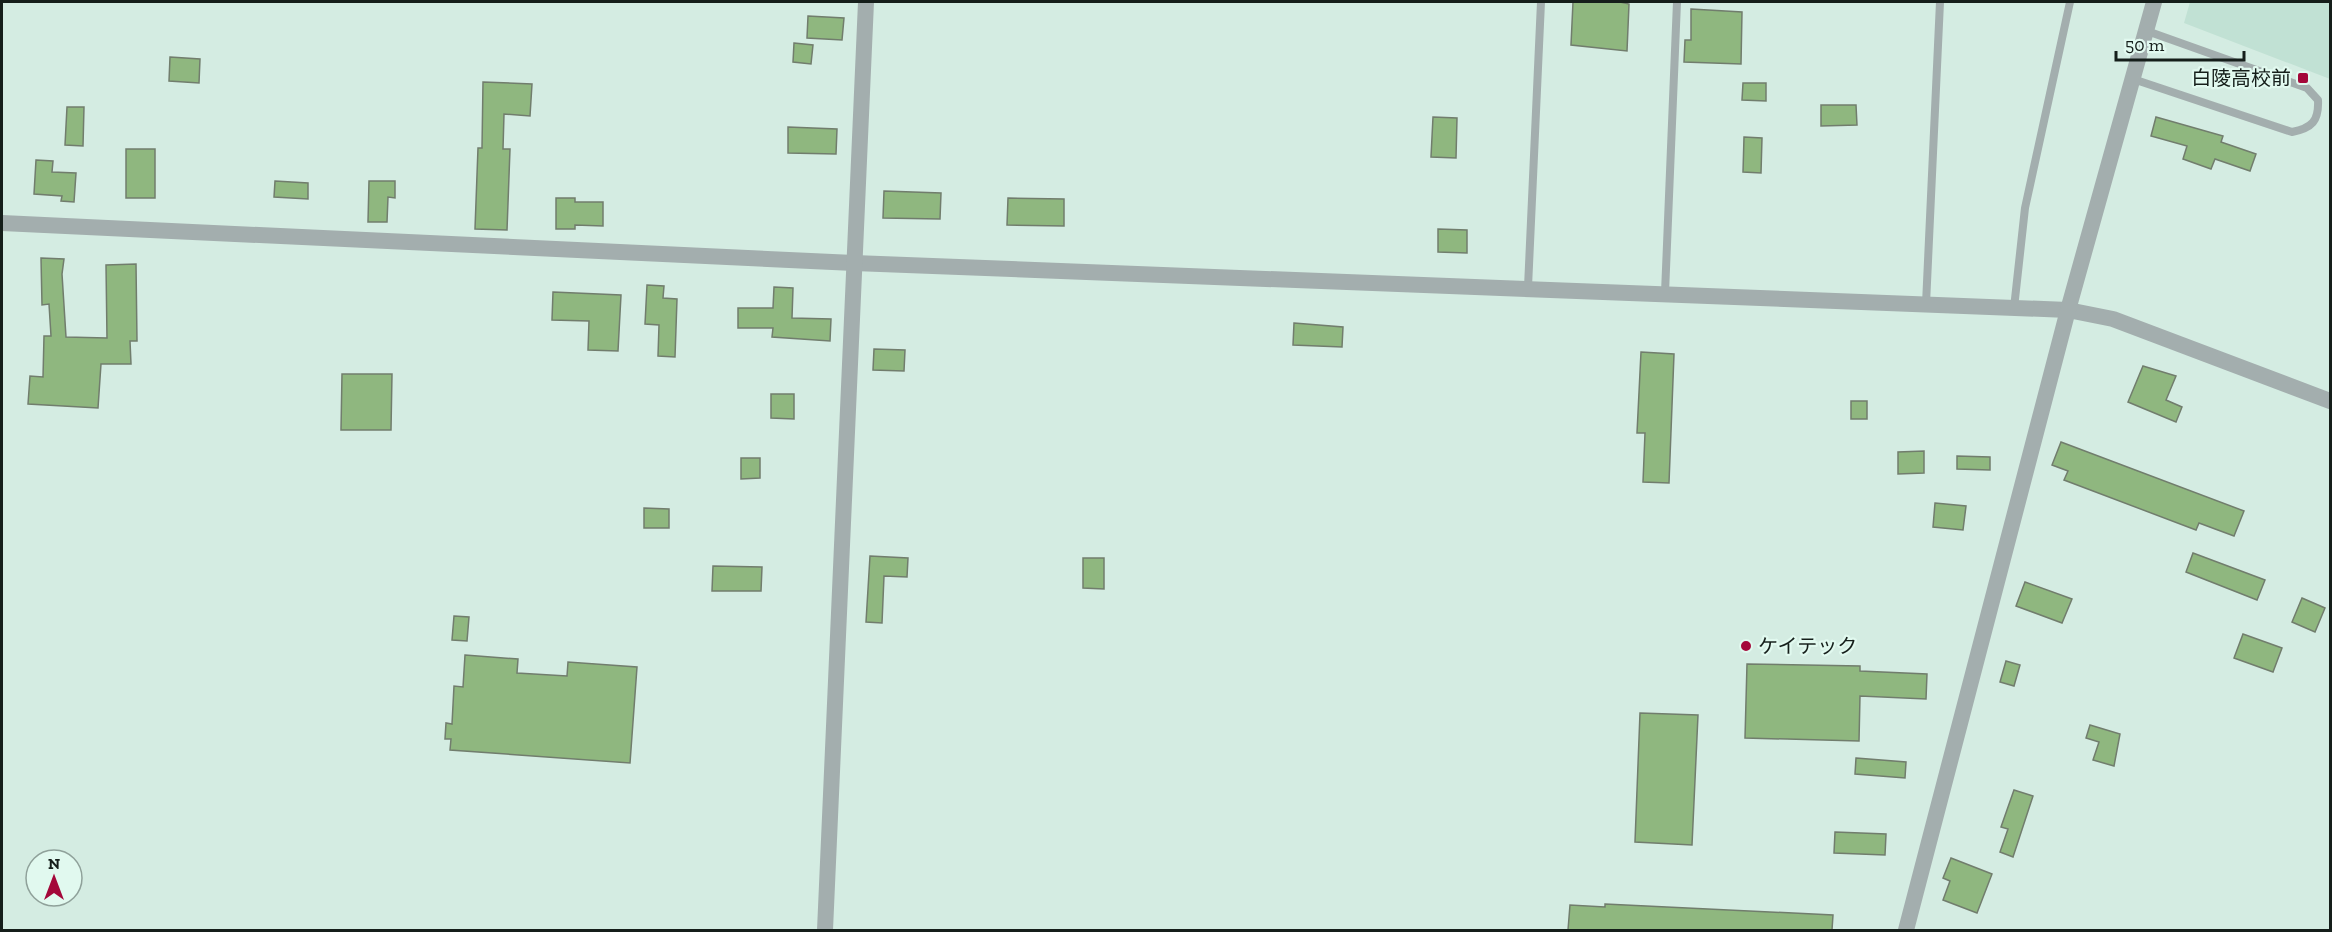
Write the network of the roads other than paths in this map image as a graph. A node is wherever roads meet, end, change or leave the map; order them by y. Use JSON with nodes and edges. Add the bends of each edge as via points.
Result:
{"nodes":[{"id":1,"x":866,"y":2,"type":"edge"},
{"id":2,"x":1541,"y":2,"type":"edge"},
{"id":3,"x":1677,"y":2,"type":"edge"},
{"id":4,"x":1940,"y":2,"type":"edge"},
{"id":5,"x":2070,"y":2,"type":"edge"},
{"id":6,"x":2154,"y":2,"type":"edge"},
{"id":7,"x":2147,"y":31,"type":"junction"},
{"id":8,"x":2133,"y":79,"type":"junction"},
{"id":9,"x":2,"y":223,"type":"edge"},
{"id":10,"x":854,"y":262,"type":"junction"},
{"id":11,"x":1528,"y":287,"type":"junction"},
{"id":12,"x":1665,"y":293,"type":"junction"},
{"id":13,"x":1926,"y":304,"type":"junction"},
{"id":14,"x":2014,"y":308,"type":"junction"},
{"id":15,"x":2068,"y":310,"type":"junction"},
{"id":16,"x":2331,"y":401,"type":"edge"},
{"id":17,"x":825,"y":930,"type":"edge"},
{"id":18,"x":1906,"y":930,"type":"edge"}],
"edges":[{"from":1,"to":10,"type":"street"},
{"from":2,"to":11,"type":"lane"},
{"from":3,"to":12,"type":"lane"},
{"from":4,"to":13,"type":"lane"},
{"from":5,"to":14,"type":"lane","via":[[2025,208]]},
{"from":6,"to":7,"type":"street"},
{"from":7,"to":8,"type":"street"},
{"from":7,"to":8,"type":"lane","via":[[2307,88],[2318,100],[2318,113],[2315,123],[2307,129],[2292,132]]},
{"from":8,"to":15,"type":"street"},
{"from":9,"to":10,"type":"street"},
{"from":10,"to":11,"type":"street"},
{"from":10,"to":17,"type":"street"},
{"from":11,"to":12,"type":"street"},
{"from":12,"to":13,"type":"street"},
{"from":13,"to":14,"type":"street"},
{"from":14,"to":15,"type":"street"},
{"from":15,"to":16,"type":"street","via":[[2113,320]]},
{"from":15,"to":18,"type":"street"}]}
